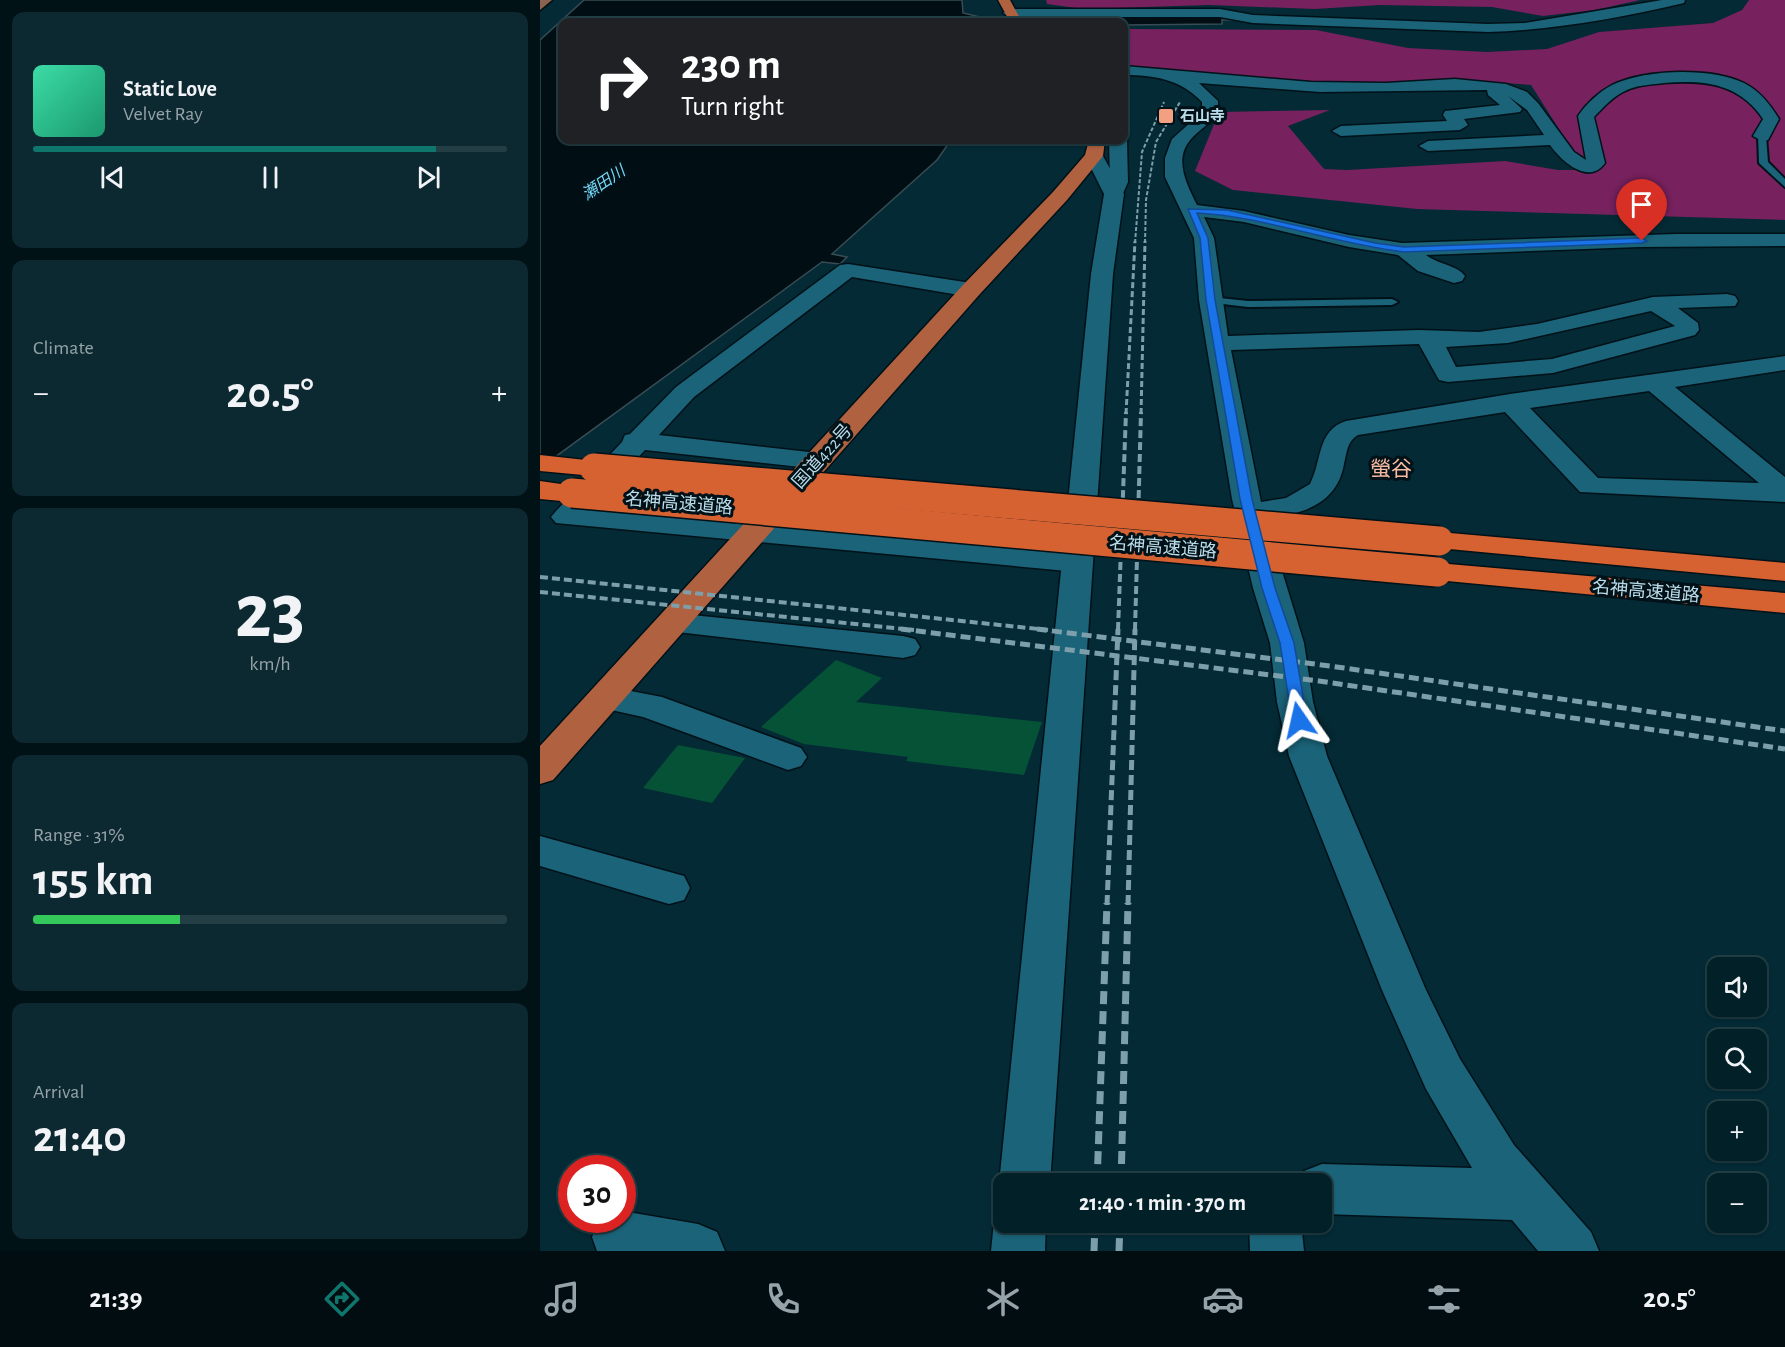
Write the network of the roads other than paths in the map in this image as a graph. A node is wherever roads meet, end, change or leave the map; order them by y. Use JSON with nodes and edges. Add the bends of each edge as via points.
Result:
{"nodes":[{"id":1,"x":546,"y":0,"type":"edge"},
{"id":2,"x":1679,"y":0,"type":"edge"},
{"id":3,"x":540,"y":6,"type":"edge"},
{"id":4,"x":1017,"y":12,"type":"edge"},
{"id":5,"x":1128,"y":71,"type":"edge"},
{"id":6,"x":1128,"y":75,"type":"edge"},
{"id":7,"x":1178,"y":77,"type":"junction"},
{"id":8,"x":1128,"y":84,"type":"edge"},
{"id":9,"x":1488,"y":86,"type":"junction"},
{"id":10,"x":1341,"y":131,"type":"dead end"},
{"id":11,"x":1762,"y":136,"type":"joint"},
{"id":12,"x":1556,"y":140,"type":"junction"},
{"id":13,"x":1118,"y":144,"type":"edge"},
{"id":14,"x":1415,"y":146,"type":"dead end"},
{"id":15,"x":1095,"y":148,"type":"edge"},
{"id":16,"x":1785,"y":184,"type":"edge"},
{"id":17,"x":1114,"y":194,"type":"junction"},
{"id":18,"x":1191,"y":210,"type":"junction"},
{"id":19,"x":1761,"y":239,"type":"junction"},
{"id":20,"x":1785,"y":240,"type":"edge"},
{"id":21,"x":1404,"y":249,"type":"junction"},
{"id":22,"x":1785,"y":263,"type":"edge"},
{"id":23,"x":1454,"y":276,"type":"dead end"},
{"id":24,"x":971,"y":290,"type":"junction"},
{"id":25,"x":1210,"y":300,"type":"junction"},
{"id":26,"x":1727,"y":301,"type":"dead end"},
{"id":27,"x":1392,"y":302,"type":"dead end"},
{"id":28,"x":1654,"y":304,"type":"junction"},
{"id":29,"x":1430,"y":338,"type":"junction"},
{"id":30,"x":1220,"y":343,"type":"junction"},
{"id":31,"x":1785,"y":363,"type":"edge"},
{"id":32,"x":1654,"y":382,"type":"junction"},
{"id":33,"x":1510,"y":402,"type":"junction"},
{"id":34,"x":635,"y":441,"type":"junction"},
{"id":35,"x":818,"y":461,"type":"junction"},
{"id":36,"x":540,"y":463,"type":"edge"},
{"id":37,"x":540,"y":490,"type":"edge"},
{"id":38,"x":1785,"y":492,"type":"edge"},
{"id":39,"x":1250,"y":513,"type":"junction"},
{"id":40,"x":753,"y":533,"type":"junction"},
{"id":41,"x":1438,"y":556,"type":"junction"},
{"id":42,"x":1078,"y":563,"type":"junction"},
{"id":43,"x":1785,"y":572,"type":"edge"},
{"id":44,"x":1785,"y":603,"type":"edge"},
{"id":45,"x":672,"y":623,"type":"junction"},
{"id":46,"x":903,"y":647,"type":"dead end"},
{"id":47,"x":604,"y":698,"type":"junction"},
{"id":48,"x":788,"y":757,"type":"dead end"},
{"id":49,"x":540,"y":770,"type":"edge"},
{"id":50,"x":540,"y":851,"type":"edge"},
{"id":51,"x":669,"y":888,"type":"dead end"},
{"id":52,"x":1025,"y":1173,"type":"edge"},
{"id":53,"x":1332,"y":1189,"type":"edge"},
{"id":54,"x":1523,"y":1195,"type":"junction"},
{"id":55,"x":1019,"y":1233,"type":"edge"},
{"id":56,"x":1276,"y":1233,"type":"edge"},
{"id":57,"x":618,"y":1237,"type":"dead end"},
{"id":58,"x":698,"y":1251,"type":"edge"},
{"id":59,"x":1018,"y":1251,"type":"edge"},
{"id":60,"x":1277,"y":1251,"type":"edge"},
{"id":61,"x":1572,"y":1251,"type":"edge"}],
"edges":[{"from":1,"to":3,"type":"main road"},
{"from":2,"to":4,"type":"street","via":[[1561,22],[1488,28],[1253,19],[1220,14]]},
{"from":5,"to":7,"type":"street"},
{"from":6,"to":8,"type":"street","via":[[1135,81]]},
{"from":7,"to":9,"type":"street","via":[[1291,86]]},
{"from":7,"to":18,"type":"street","via":[[1200,89],[1210,101],[1210,113],[1180,139],[1174,158],[1174,177]]},
{"from":9,"to":10,"type":"street","via":[[1514,109],[1451,115],[1460,125]]},
{"from":9,"to":12,"type":"street","via":[[1518,93],[1526,99],[1546,121]]},
{"from":11,"to":12,"type":"street","via":[[1771,119],[1765,107],[1752,96],[1721,79],[1680,77],[1620,88],[1586,116],[1596,163],[1592,167],[1573,162]]},
{"from":11,"to":16,"type":"lane","via":[[1764,163]]},
{"from":12,"to":14,"type":"street"},
{"from":13,"to":17,"type":"street","via":[[1119,182]]},
{"from":15,"to":17,"type":"street"},
{"from":15,"to":24,"type":"highway","name":"国道422号"},
{"from":17,"to":42,"type":"street","via":[[1102,274]]},
{"from":18,"to":21,"type":"street","via":[[1227,212]]},
{"from":18,"to":25,"type":"street","via":[[1204,238]]},
{"from":19,"to":20,"type":"street"},
{"from":19,"to":21,"type":"street","via":[[1605,240]]},
{"from":19,"to":22,"type":"street"},
{"from":21,"to":23,"type":"street","via":[[1426,266]]},
{"from":24,"to":34,"type":"street","via":[[848,270],[685,392]]},
{"from":24,"to":35,"type":"highway","name":"国道422号"},
{"from":25,"to":27,"type":"lane","via":[[1248,304]]},
{"from":25,"to":30,"type":"street"},
{"from":26,"to":28,"type":"street"},
{"from":28,"to":29,"type":"street","via":[[1521,336],[1448,341]]},
{"from":28,"to":29,"type":"street","via":[[1686,322],[1687,330],[1553,366],[1448,375]]},
{"from":29,"to":30,"type":"street"},
{"from":30,"to":39,"type":"street"},
{"from":31,"to":32,"type":"street"},
{"from":32,"to":33,"type":"street"},
{"from":32,"to":38,"type":"street"},
{"from":33,"to":38,"type":"street","via":[[1590,486]]},
{"from":33,"to":39,"type":"street","via":[[1393,419],[1345,431],[1338,439],[1320,490],[1297,505]]},
{"from":34,"to":35,"type":"street"},
{"from":34,"to":40,"type":"street","via":[[566,517]]},
{"from":35,"to":40,"type":"highway","name":"国道422号"},
{"from":36,"to":41,"type":"highway","name":"名神高速道路","bridge":true},
{"from":37,"to":41,"type":"highway","name":"名神高速道路","bridge":true},
{"from":39,"to":54,"type":"street","via":[[1287,643],[1308,756],[1404,990],[1443,1074],[1496,1162]]},
{"from":40,"to":42,"type":"street"},
{"from":40,"to":45,"type":"highway","name":"国道422号"},
{"from":41,"to":43,"type":"highway","name":"名神高速道路"},
{"from":41,"to":44,"type":"highway","name":"名神高速道路"},
{"from":42,"to":52,"type":"street"},
{"from":45,"to":46,"type":"street"},
{"from":45,"to":47,"type":"highway","name":"国道422号"},
{"from":47,"to":48,"type":"street","via":[[649,706]]},
{"from":47,"to":49,"type":"highway","name":"国道422号"},
{"from":50,"to":51,"type":"street"},
{"from":53,"to":54,"type":"street"},
{"from":54,"to":61,"type":"street"},
{"from":55,"to":59,"type":"street"},
{"from":56,"to":60,"type":"street"},
{"from":57,"to":58,"type":"street"}]}
